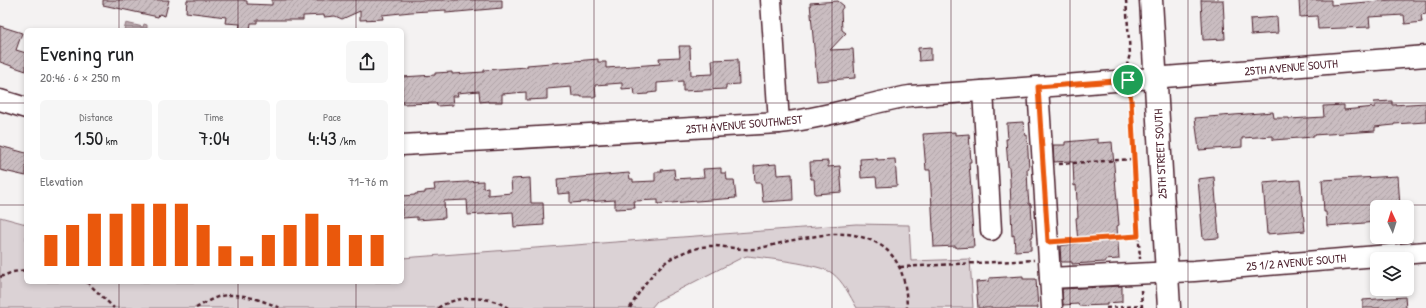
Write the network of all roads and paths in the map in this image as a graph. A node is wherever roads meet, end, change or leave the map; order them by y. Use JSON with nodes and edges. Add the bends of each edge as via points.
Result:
{"nodes":[{"id":1,"x":771,"y":0,"type":"edge"},
{"id":2,"x":1126,"y":0,"type":"edge"},
{"id":3,"x":1151,"y":0,"type":"edge"},
{"id":4,"x":1426,"y":56,"type":"edge"},
{"id":5,"x":1156,"y":78,"type":"junction"},
{"id":6,"x":1128,"y":80,"type":"junction"},
{"id":7,"x":1038,"y":87,"type":"junction"},
{"id":8,"x":983,"y":91,"type":"junction"},
{"id":9,"x":0,"y":100,"type":"edge"},
{"id":10,"x":24,"y":107,"type":"edge"},
{"id":11,"x":779,"y":123,"type":"junction"},
{"id":12,"x":404,"y":145,"type":"edge"},
{"id":13,"x":1134,"y":159,"type":"junction"},
{"id":14,"x":1043,"y":165,"type":"junction"},
{"id":15,"x":991,"y":230,"type":"dead end"},
{"id":16,"x":1138,"y":236,"type":"junction"},
{"id":17,"x":1426,"y":252,"type":"edge"},
{"id":18,"x":1049,"y":259,"type":"junction"},
{"id":19,"x":900,"y":267,"type":"junction"},
{"id":20,"x":24,"y":270,"type":"edge"},
{"id":21,"x":1167,"y":271,"type":"junction"},
{"id":22,"x":1140,"y":273,"type":"junction"},
{"id":23,"x":0,"y":277,"type":"edge"},
{"id":24,"x":89,"y":284,"type":"edge"},
{"id":25,"x":1142,"y":307,"type":"edge"},
{"id":26,"x":114,"y":308,"type":"edge"},
{"id":27,"x":196,"y":308,"type":"edge"},
{"id":28,"x":281,"y":308,"type":"edge"},
{"id":29,"x":438,"y":308,"type":"edge"},
{"id":30,"x":508,"y":308,"type":"edge"},
{"id":31,"x":630,"y":308,"type":"edge"},
{"id":32,"x":907,"y":308,"type":"edge"},
{"id":33,"x":1052,"y":308,"type":"edge"},
{"id":34,"x":1106,"y":308,"type":"edge"},
{"id":35,"x":1169,"y":308,"type":"edge"}],
"edges":[{"from":1,"to":11,"type":"street"},
{"from":2,"to":6,"type":"path","via":[[1130,54]]},
{"from":3,"to":5,"type":"main road","name":"25TH STREET SOUTH"},
{"from":4,"to":5,"type":"street","name":"25TH AVENUE SOUTH"},
{"from":5,"to":6,"type":"street","name":"25TH AVENUE SOUTHWEST"},
{"from":5,"to":21,"type":"main road","name":"25TH STREET SOUTH"},
{"from":6,"to":7,"type":"street","name":"25TH AVENUE SOUTHWEST"},
{"from":6,"to":13,"type":"path"},
{"from":7,"to":8,"type":"street","name":"25TH AVENUE SOUTHWEST"},
{"from":7,"to":14,"type":"street"},
{"from":8,"to":11,"type":"street","name":"25TH AVENUE SOUTHWEST","via":[[910,96]]},
{"from":8,"to":15,"type":"street"},
{"from":9,"to":10,"type":"street"},
{"from":11,"to":12,"type":"street","name":"25TH AVENUE SOUTHWEST"},
{"from":13,"to":14,"type":"path"},
{"from":13,"to":16,"type":"path"},
{"from":14,"to":18,"type":"street"},
{"from":16,"to":18,"type":"path"},
{"from":16,"to":22,"type":"path"},
{"from":17,"to":21,"type":"street","name":"25 1/2 AVENUE SOUTH"},
{"from":18,"to":19,"type":"path"},
{"from":18,"to":22,"type":"street","name":"25 1/2 AVENUE SOUTH"},
{"from":18,"to":33,"type":"street"},
{"from":19,"to":31,"type":"path","via":[[893,255],[884,247],[873,241],[845,234],[754,249],[715,245],[670,259],[657,270]]},
{"from":19,"to":32,"type":"path"},
{"from":20,"to":23,"type":"path"},
{"from":21,"to":22,"type":"street","name":"25 1/2 AVENUE SOUTH"},
{"from":21,"to":35,"type":"main road","name":"25TH STREET SOUTH"},
{"from":22,"to":25,"type":"path"},
{"from":24,"to":26,"type":"path"},
{"from":25,"to":34,"type":"path"},
{"from":27,"to":28,"type":"path","via":[[220,296],[230,295],[254,298]]},
{"from":29,"to":30,"type":"path","via":[[451,302],[484,298]]}]}
